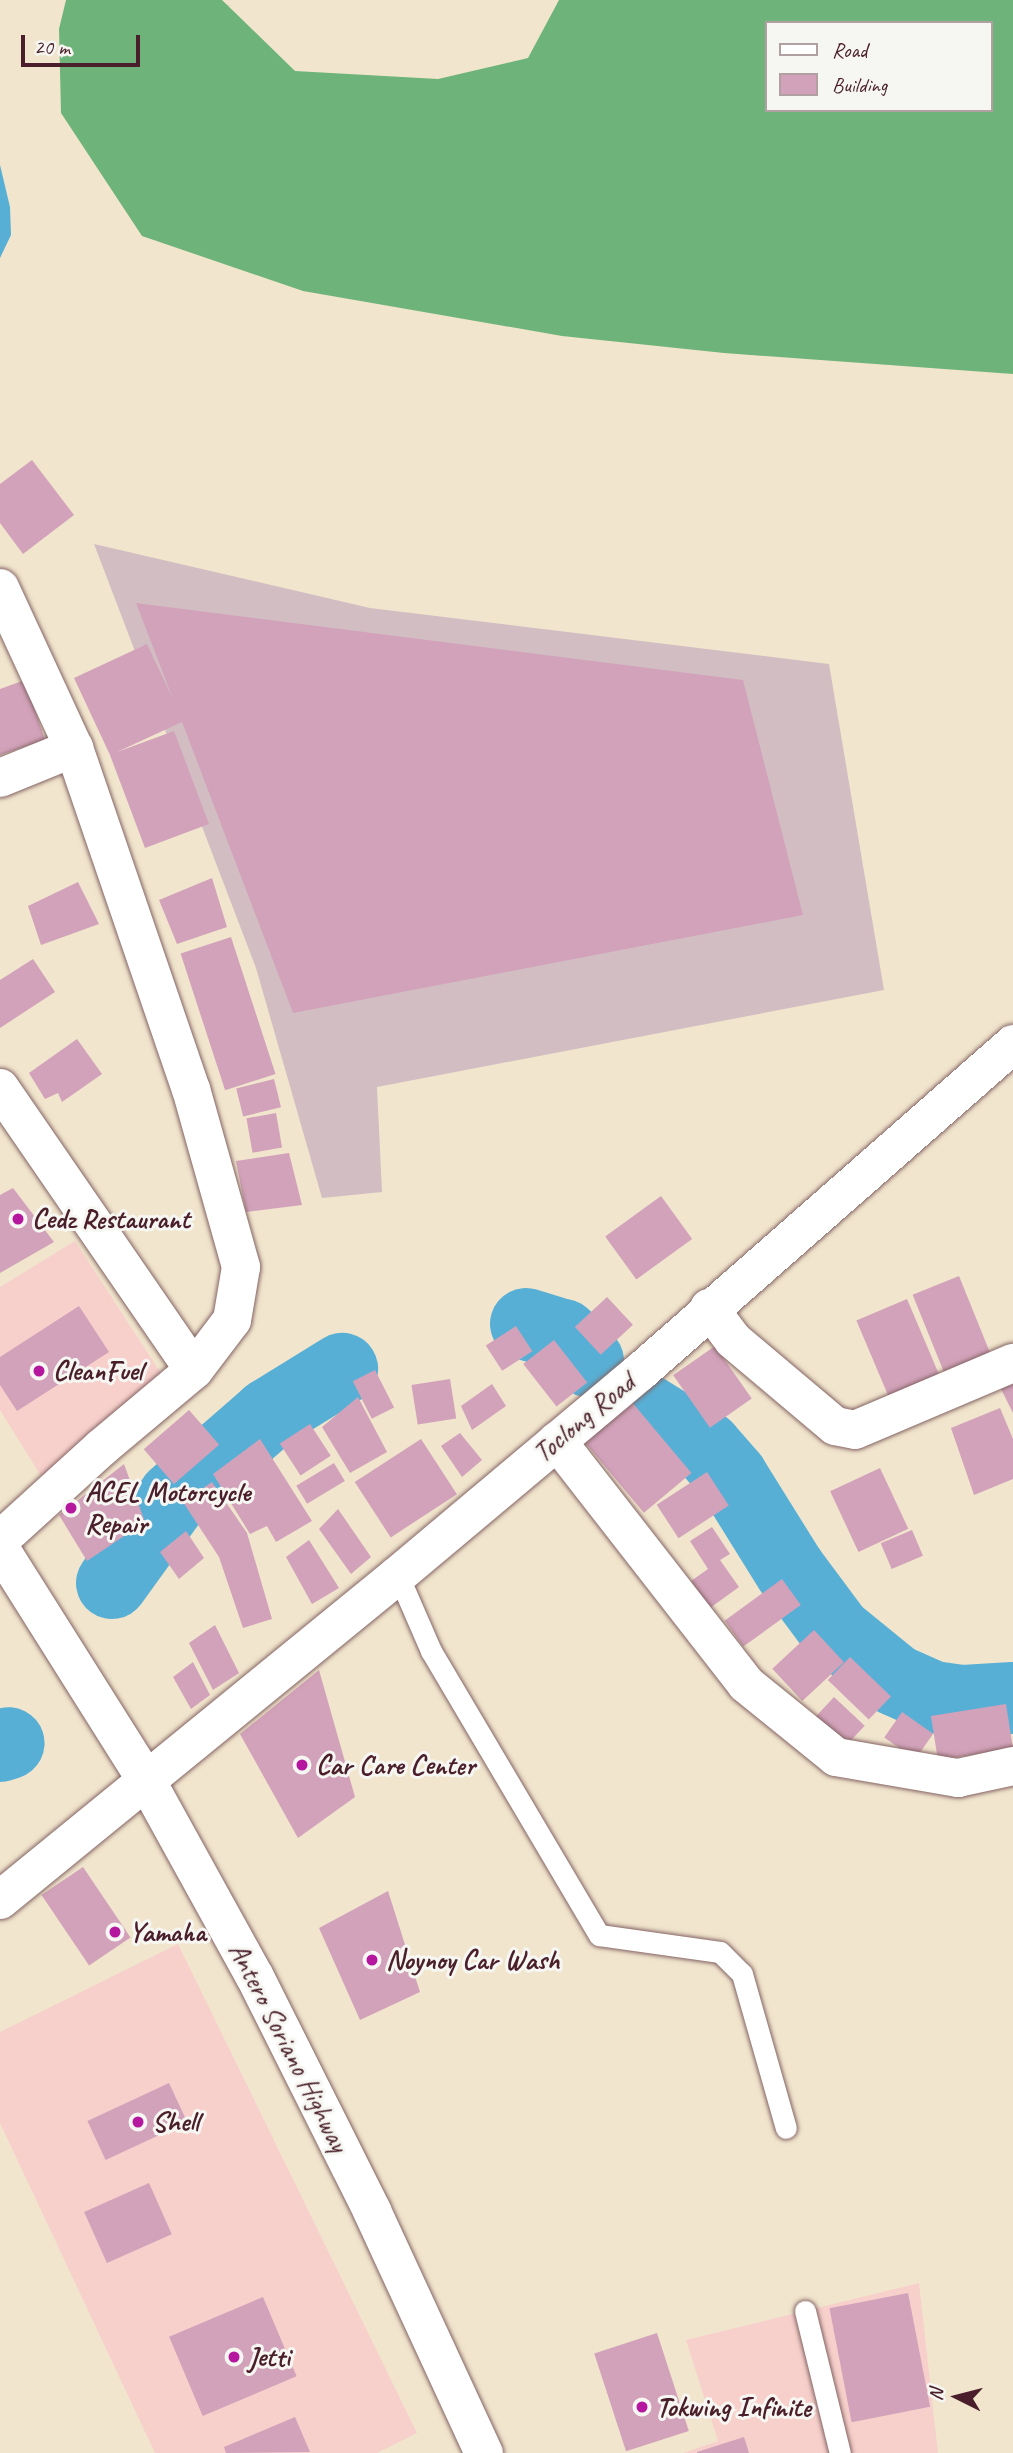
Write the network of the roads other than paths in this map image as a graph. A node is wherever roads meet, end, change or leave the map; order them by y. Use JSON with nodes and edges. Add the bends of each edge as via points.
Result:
{"nodes":[{"id":1,"x":0,"y":589,"type":"edge"},
{"id":2,"x":74,"y":748,"type":"junction"},
{"id":3,"x":0,"y":778,"type":"edge"},
{"id":4,"x":1013,"y":1044,"type":"edge"},
{"id":5,"x":0,"y":1088,"type":"edge"},
{"id":6,"x":709,"y":1308,"type":"junction"},
{"id":7,"x":1013,"y":1363,"type":"edge"},
{"id":8,"x":194,"y":1370,"type":"junction"},
{"id":9,"x":557,"y":1441,"type":"junction"},
{"id":10,"x":0,"y":1540,"type":"edge"},
{"id":11,"x":0,"y":1548,"type":"edge"},
{"id":12,"x":398,"y":1575,"type":"junction"},
{"id":13,"x":1013,"y":1766,"type":"edge"},
{"id":14,"x":145,"y":1779,"type":"junction"},
{"id":15,"x":0,"y":1900,"type":"edge"},
{"id":16,"x":786,"y":2128,"type":"dead end"},
{"id":17,"x":805,"y":2311,"type":"dead end"},
{"id":18,"x":484,"y":2453,"type":"edge"},
{"id":19,"x":839,"y":2453,"type":"edge"}],
"edges":[{"from":1,"to":2,"type":"street"},
{"from":2,"to":3,"type":"street"},
{"from":2,"to":8,"type":"street","via":[[191,1089],[241,1267],[232,1320]]},
{"from":4,"to":6,"type":"street","name":"Toclong Road"},
{"from":5,"to":8,"type":"street"},
{"from":6,"to":7,"type":"street","via":[[733,1340],[835,1426],[855,1430]]},
{"from":6,"to":9,"type":"street","name":"Toclong Road"},
{"from":8,"to":10,"type":"street"},
{"from":9,"to":12,"type":"street","name":"Toclong Road"},
{"from":9,"to":13,"type":"street","via":[[746,1684],[836,1757],[958,1778]]},
{"from":11,"to":14,"type":"street","name":"Antero Soriano Highway"},
{"from":12,"to":14,"type":"street","name":"Toclong Road"},
{"from":12,"to":16,"type":"lane","via":[[431,1651],[599,1935],[720,1952],[742,1974]]},
{"from":14,"to":15,"type":"street","name":"Toclong Road"},
{"from":14,"to":18,"type":"street","name":"Antero Soriano Highway","via":[[256,1978],[372,2211]]},
{"from":17,"to":19,"type":"lane"}]}
